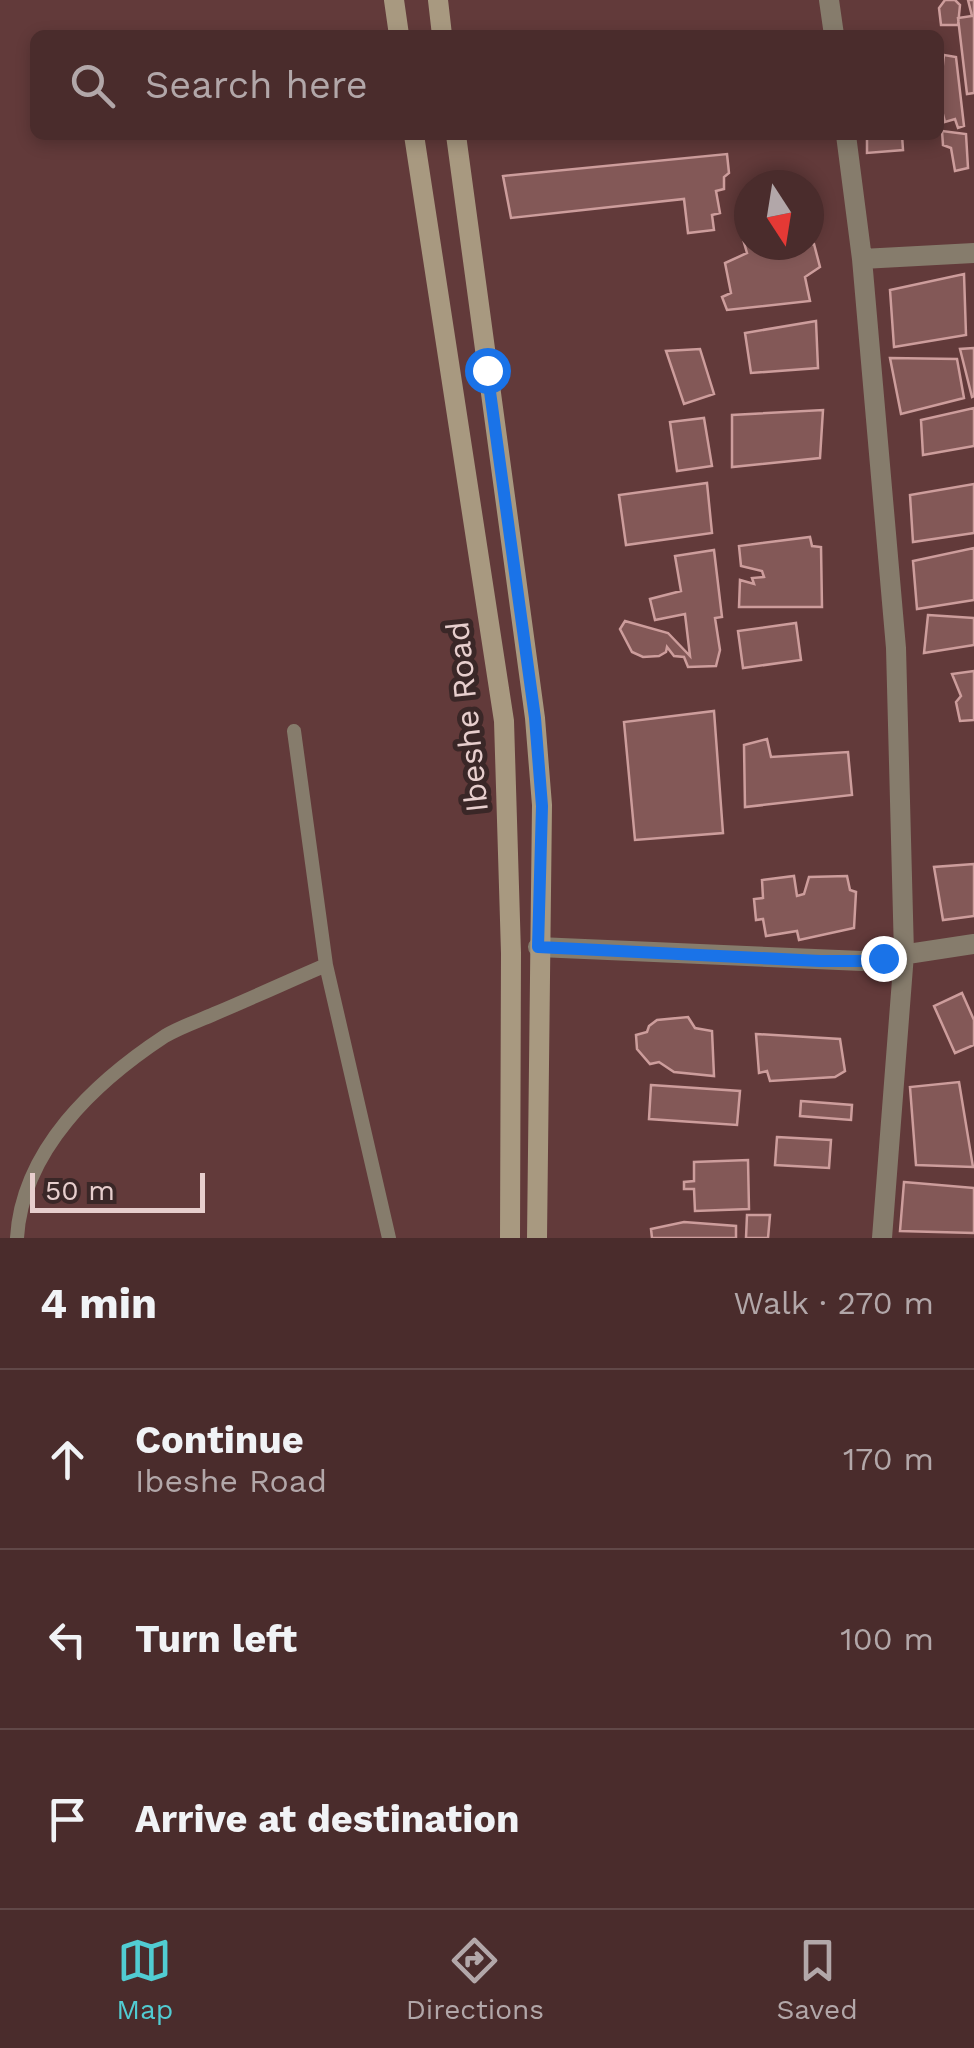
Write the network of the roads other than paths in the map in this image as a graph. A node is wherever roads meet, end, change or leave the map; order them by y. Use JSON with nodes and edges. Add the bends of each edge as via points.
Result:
{"nodes":[{"id":1,"x":394,"y":0,"type":"edge"},
{"id":2,"x":438,"y":0,"type":"edge"},
{"id":3,"x":830,"y":0,"type":"edge"},
{"id":4,"x":398,"y":30,"type":"edge"},
{"id":5,"x":441,"y":30,"type":"edge"},
{"id":6,"x":833,"y":30,"type":"edge"},
{"id":7,"x":415,"y":140,"type":"edge"},
{"id":8,"x":457,"y":140,"type":"edge"},
{"id":9,"x":847,"y":140,"type":"edge"},
{"id":10,"x":974,"y":253,"type":"edge"},
{"id":11,"x":862,"y":259,"type":"junction"},
{"id":12,"x":294,"y":731,"type":"dead end"},
{"id":13,"x":974,"y":944,"type":"edge"},
{"id":14,"x":538,"y":947,"type":"junction"},
{"id":15,"x":904,"y":954,"type":"junction"},
{"id":16,"x":326,"y":964,"type":"junction"},
{"id":17,"x":16,"y":1238,"type":"edge"},
{"id":18,"x":389,"y":1238,"type":"edge"},
{"id":19,"x":510,"y":1238,"type":"edge"},
{"id":20,"x":537,"y":1238,"type":"edge"},
{"id":21,"x":882,"y":1238,"type":"edge"}],
"edges":[{"from":1,"to":4,"type":"main road"},
{"from":2,"to":5,"type":"main road"},
{"from":3,"to":6,"type":"street"},
{"from":7,"to":19,"type":"main road","name":"Ibeshe Road","via":[[504,721]]},
{"from":8,"to":14,"type":"main road","name":"Ibeshe Road","via":[[535,718],[542,806]]},
{"from":9,"to":11,"type":"street"},
{"from":10,"to":11,"type":"street"},
{"from":11,"to":15,"type":"street","via":[[896,648]]},
{"from":12,"to":16,"type":"lane"},
{"from":13,"to":15,"type":"street"},
{"from":14,"to":15,"type":"street","via":[[820,961]]},
{"from":14,"to":20,"type":"main road","name":"Ibeshe Road"},
{"from":15,"to":21,"type":"street"},
{"from":16,"to":17,"type":"lane","via":[[167,1035],[96,1091],[33,1170]]},
{"from":16,"to":18,"type":"lane"}]}
